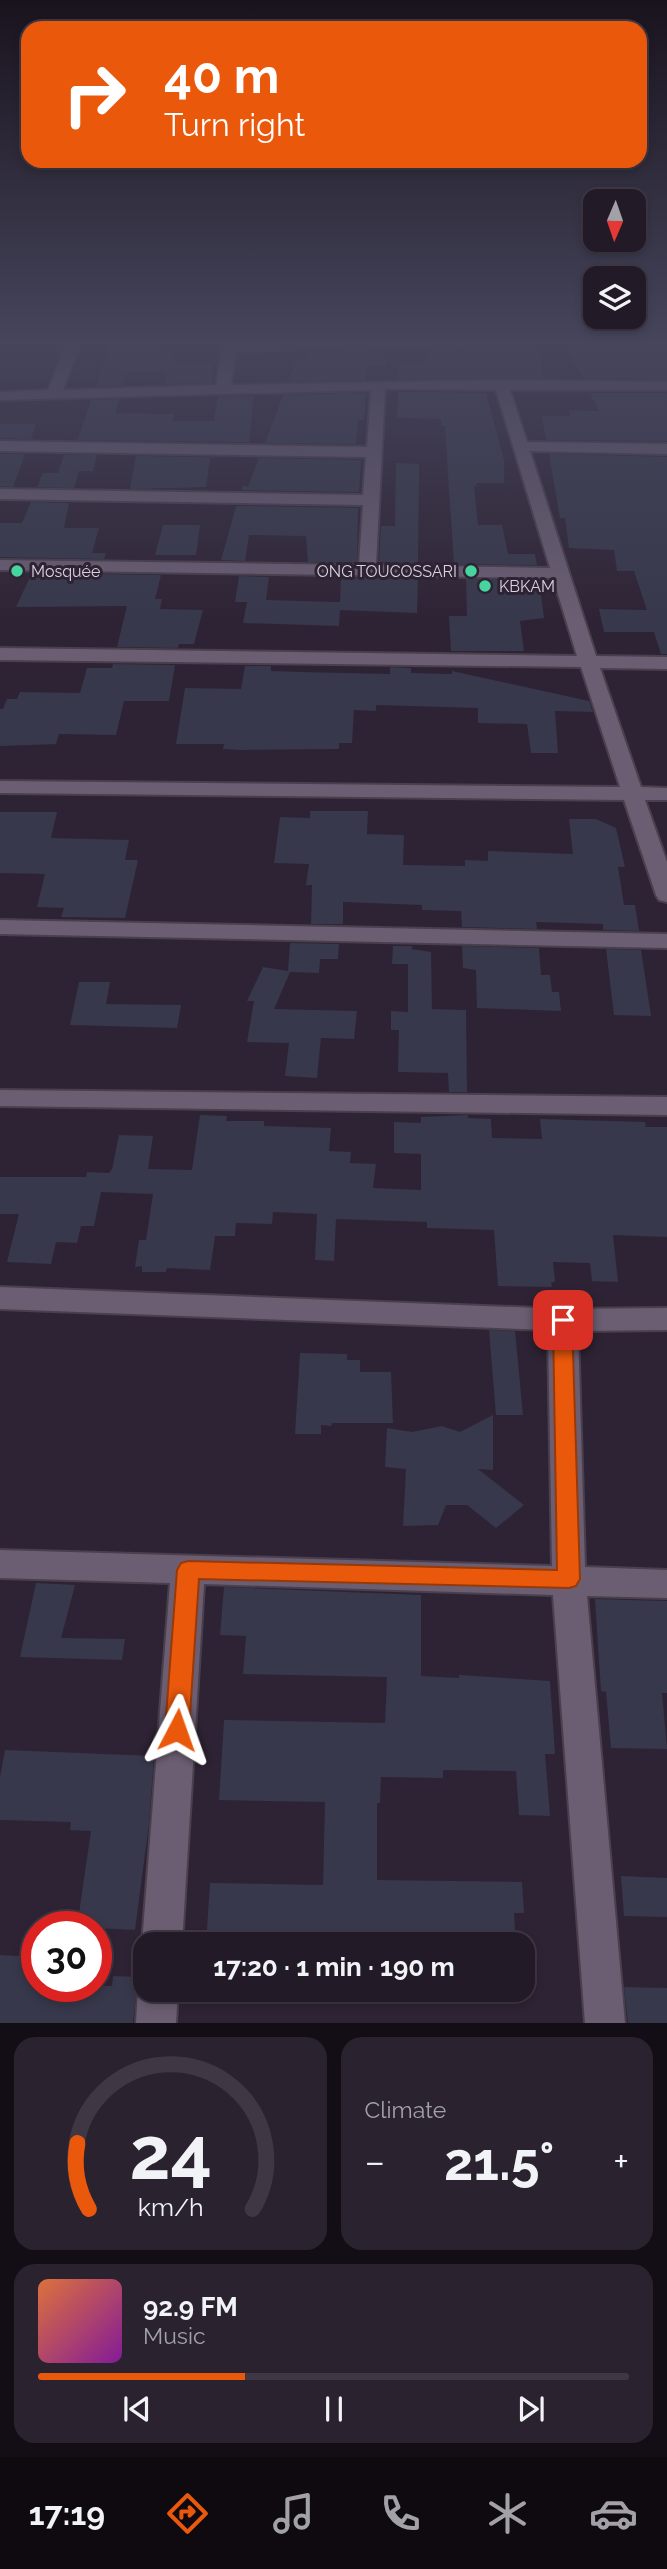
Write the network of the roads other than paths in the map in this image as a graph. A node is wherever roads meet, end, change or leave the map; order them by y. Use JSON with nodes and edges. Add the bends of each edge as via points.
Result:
{"nodes":[{"id":1,"x":374,"y":434,"type":"edge"},
{"id":2,"x":516,"y":434,"type":"edge"},
{"id":3,"x":0,"y":446,"type":"edge"},
{"id":4,"x":519,"y":446,"type":"junction"},
{"id":5,"x":667,"y":449,"type":"edge"},
{"id":6,"x":373,"y":452,"type":"junction"},
{"id":7,"x":0,"y":494,"type":"edge"},
{"id":8,"x":371,"y":500,"type":"junction"},
{"id":9,"x":0,"y":565,"type":"edge"},
{"id":10,"x":367,"y":570,"type":"junction"},
{"id":11,"x":561,"y":573,"type":"junction"},
{"id":12,"x":0,"y":654,"type":"edge"},
{"id":13,"x":588,"y":660,"type":"junction"},
{"id":14,"x":667,"y":663,"type":"edge"},
{"id":15,"x":0,"y":787,"type":"edge"},
{"id":16,"x":634,"y":793,"type":"junction"},
{"id":17,"x":667,"y":794,"type":"edge"},
{"id":18,"x":667,"y":895,"type":"edge"},
{"id":19,"x":0,"y":928,"type":"edge"},
{"id":20,"x":667,"y":941,"type":"edge"},
{"id":21,"x":0,"y":1098,"type":"edge"},
{"id":22,"x":667,"y":1106,"type":"edge"},
{"id":23,"x":0,"y":1298,"type":"edge"},
{"id":24,"x":667,"y":1319,"type":"edge"},
{"id":25,"x":563,"y":1320,"type":"junction"},
{"id":26,"x":0,"y":1563,"type":"edge"},
{"id":27,"x":188,"y":1570,"type":"junction"},
{"id":28,"x":569,"y":1579,"type":"junction"},
{"id":29,"x":667,"y":1584,"type":"edge"},
{"id":30,"x":163,"y":1932,"type":"edge"},
{"id":31,"x":157,"y":2002,"type":"edge"},
{"id":32,"x":156,"y":2023,"type":"edge"},
{"id":33,"x":605,"y":2023,"type":"edge"}],
"edges":[{"from":1,"to":6,"type":"street"},
{"from":2,"to":4,"type":"street"},
{"from":3,"to":6,"type":"street"},
{"from":4,"to":5,"type":"street"},
{"from":4,"to":11,"type":"street"},
{"from":6,"to":8,"type":"street"},
{"from":7,"to":8,"type":"street"},
{"from":8,"to":10,"type":"street"},
{"from":9,"to":10,"type":"street"},
{"from":10,"to":11,"type":"street"},
{"from":11,"to":13,"type":"street"},
{"from":12,"to":13,"type":"street"},
{"from":13,"to":14,"type":"street"},
{"from":13,"to":16,"type":"street"},
{"from":15,"to":16,"type":"street"},
{"from":16,"to":17,"type":"street"},
{"from":16,"to":18,"type":"street"},
{"from":19,"to":20,"type":"street"},
{"from":21,"to":22,"type":"street"},
{"from":23,"to":25,"type":"street"},
{"from":24,"to":25,"type":"street"},
{"from":25,"to":28,"type":"street"},
{"from":26,"to":27,"type":"street"},
{"from":27,"to":28,"type":"street"},
{"from":27,"to":30,"type":"street"},
{"from":28,"to":29,"type":"street"},
{"from":28,"to":33,"type":"street"},
{"from":31,"to":32,"type":"street"}]}
